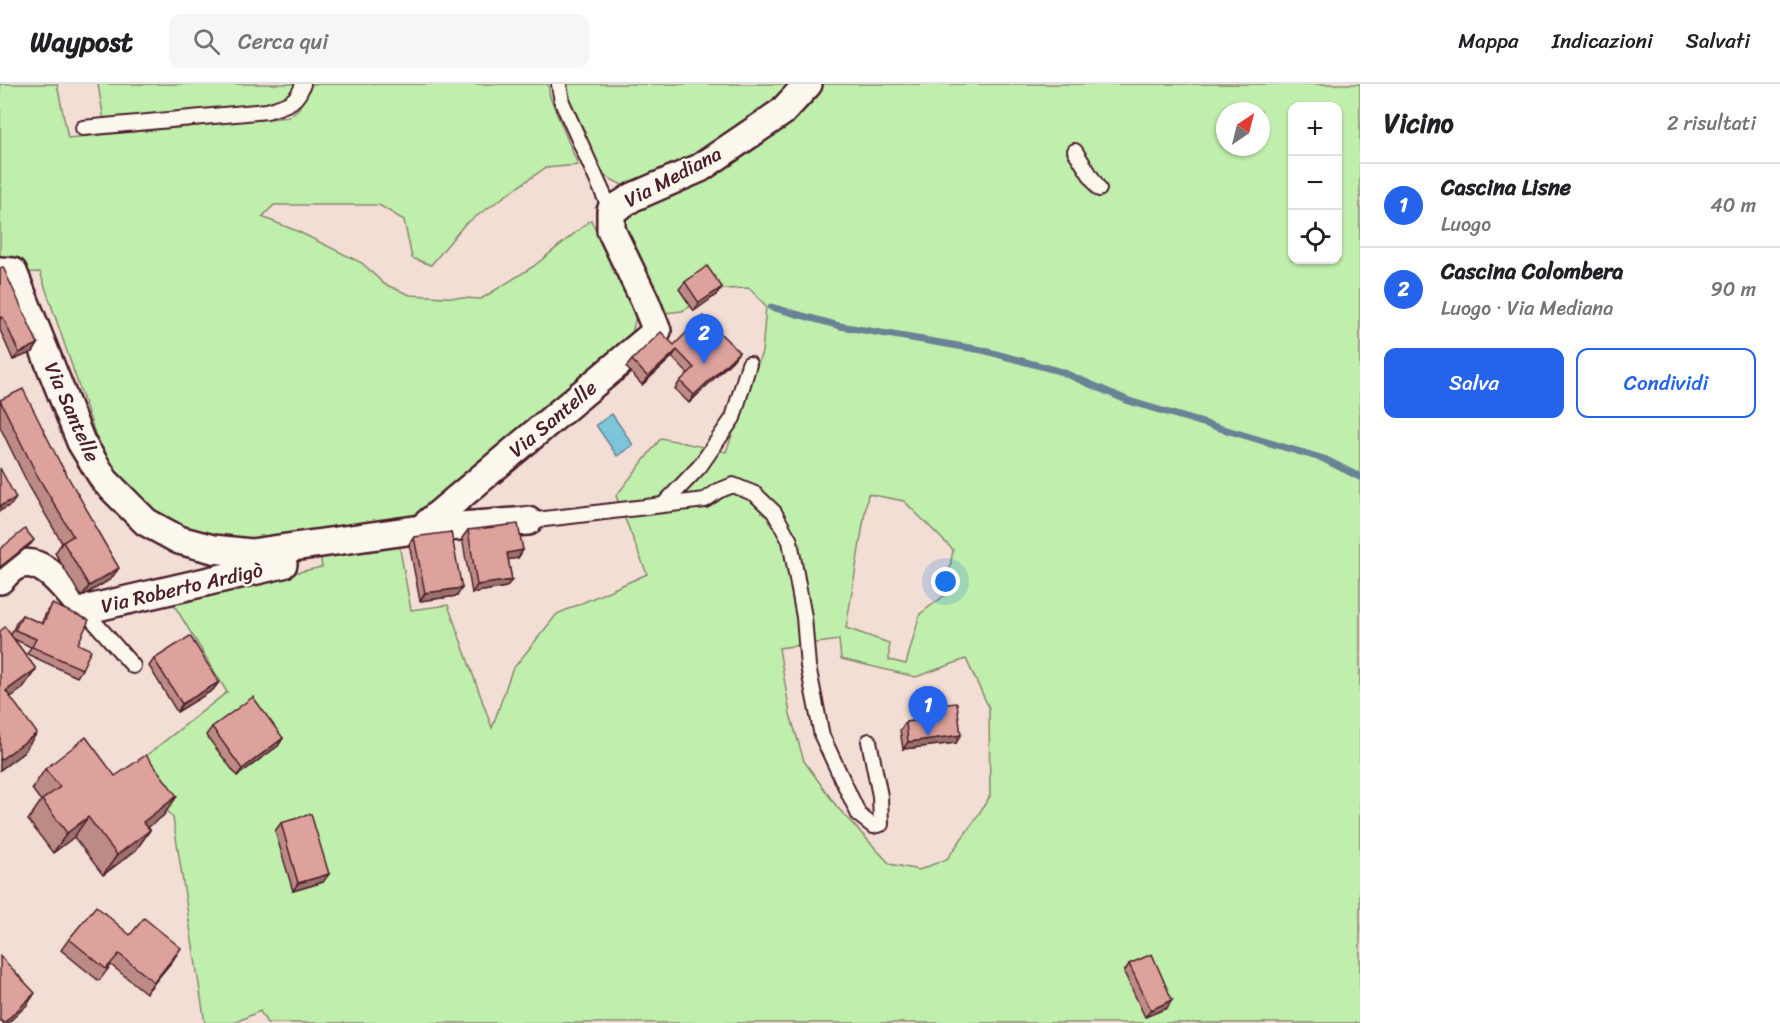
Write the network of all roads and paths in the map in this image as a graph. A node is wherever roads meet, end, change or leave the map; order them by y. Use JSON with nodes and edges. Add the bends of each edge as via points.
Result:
{"nodes":[{"id":1,"x":303,"y":84,"type":"edge"},
{"id":2,"x":559,"y":84,"type":"edge"},
{"id":3,"x":808,"y":84,"type":"edge"},
{"id":4,"x":83,"y":128,"type":"dead end"},
{"id":5,"x":1075,"y":151,"type":"dead end"},
{"id":6,"x":1099,"y":189,"type":"dead end"},
{"id":7,"x":611,"y":211,"type":"junction"},
{"id":8,"x":0,"y":271,"type":"edge"},
{"id":9,"x":657,"y":331,"type":"joint"},
{"id":10,"x":749,"y":364,"type":"dead end"},
{"id":11,"x":664,"y":504,"type":"junction"},
{"id":12,"x":528,"y":521,"type":"joint"},
{"id":13,"x":421,"y":529,"type":"junction"},
{"id":14,"x":310,"y":546,"type":"junction"},
{"id":15,"x":0,"y":580,"type":"edge"},
{"id":16,"x":84,"y":610,"type":"junction"},
{"id":17,"x":133,"y":666,"type":"dead end"},
{"id":18,"x":869,"y":741,"type":"dead end"}],
"edges":[{"from":1,"to":4,"type":"lane","via":[[299,96],[287,105],[267,111]]},
{"from":2,"to":7,"type":"lane","via":[[562,102]]},
{"from":3,"to":7,"type":"street","name":"Via Mediana","via":[[782,112],[700,168],[633,196]]},
{"from":5,"to":6,"type":"lane"},
{"from":7,"to":9,"type":"street","name":"Via Mediana","via":[[610,230]]},
{"from":8,"to":14,"type":"street","name":"Via Santelle","via":[[13,272],[81,442],[105,481],[146,522],[179,540],[213,549],[251,553]]},
{"from":9,"to":13,"type":"street","name":"Via Santelle"},
{"from":10,"to":11,"type":"lane","via":[[733,418],[700,466]]},
{"from":11,"to":12,"type":"lane"},
{"from":11,"to":18,"type":"lane","via":[[705,500],[733,485],[755,494],[774,512],[790,541],[822,736],[859,815],[873,826],[881,824],[881,815]]},
{"from":12,"to":13,"type":"street","name":"Via Santelle"},
{"from":13,"to":14,"type":"street","name":"Via Santelle"},
{"from":14,"to":16,"type":"street","name":"Via Roberto Ardigò","via":[[293,562]]},
{"from":15,"to":16,"type":"street","name":"Via Roberto Ardigò","via":[[15,567],[28,563],[44,567]]},
{"from":16,"to":17,"type":"lane"}]}
